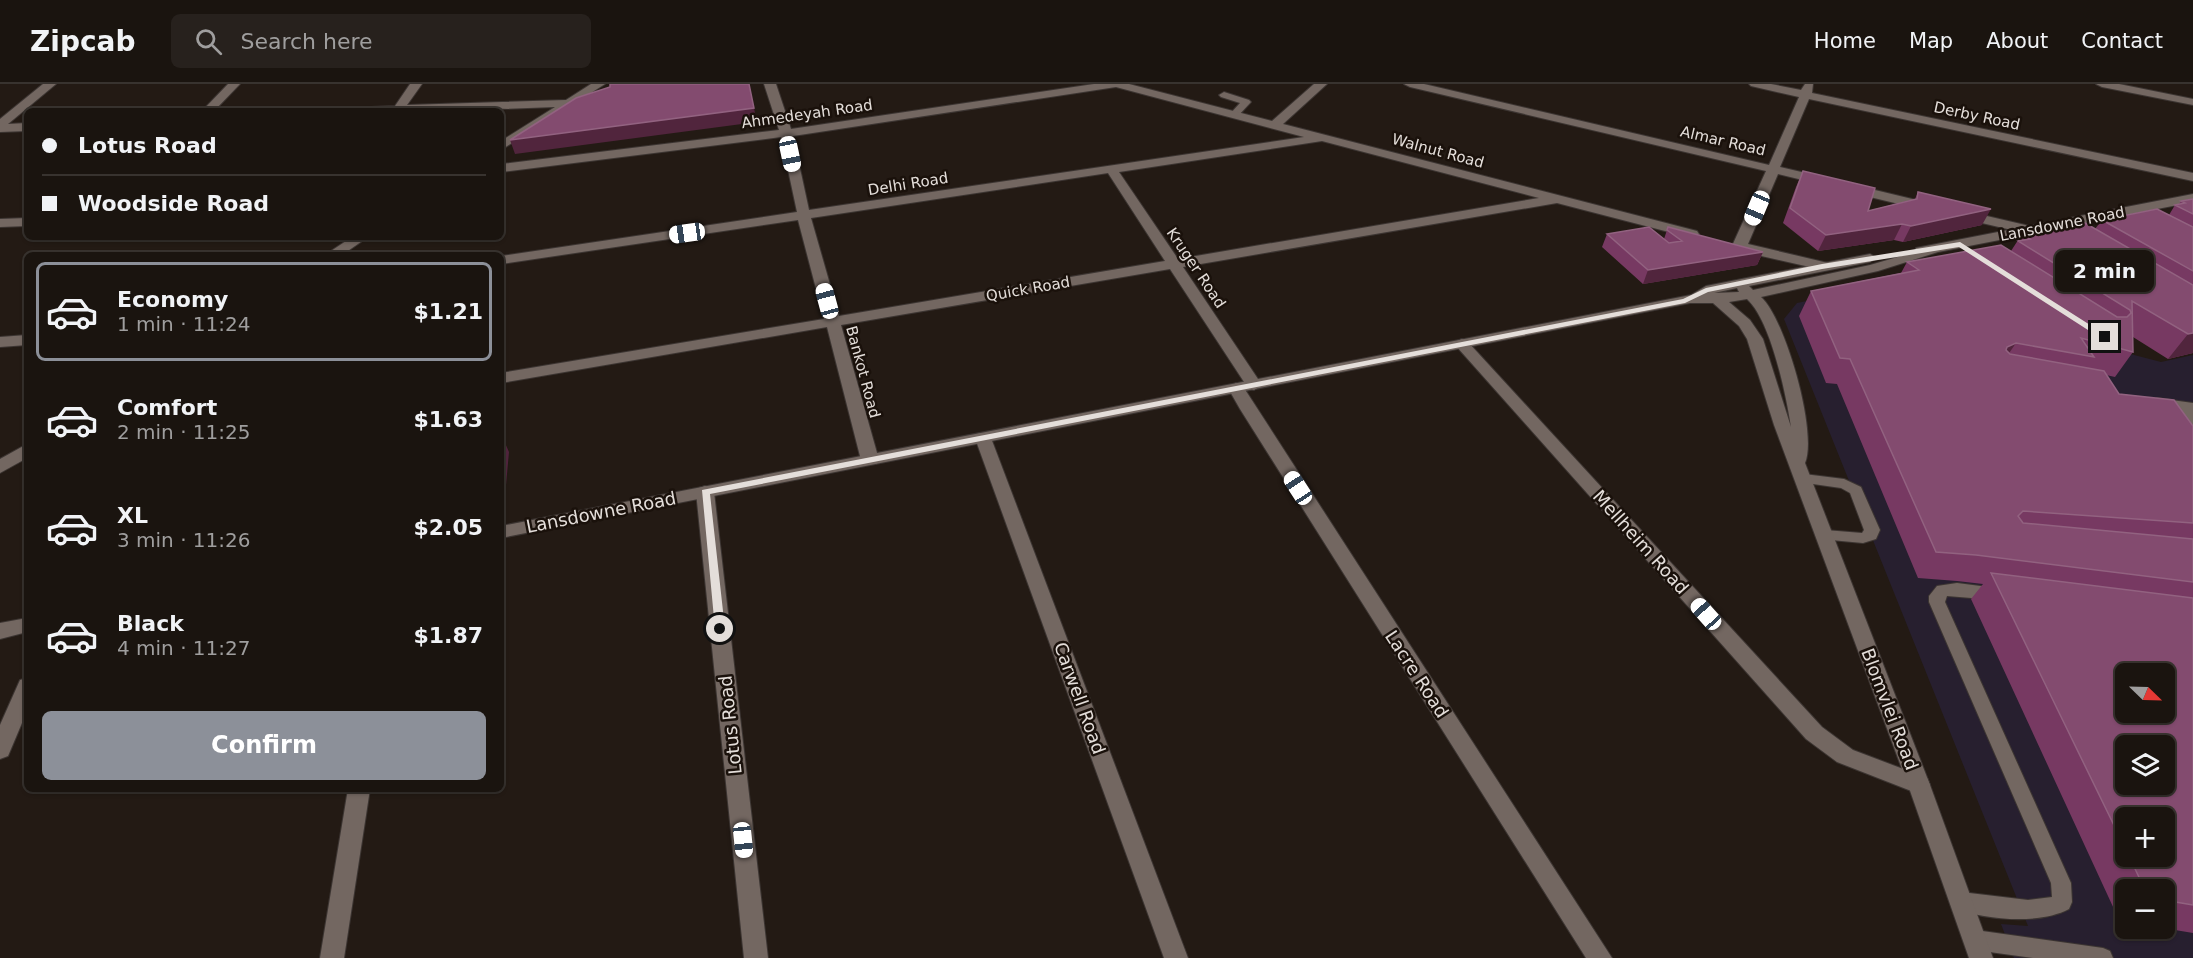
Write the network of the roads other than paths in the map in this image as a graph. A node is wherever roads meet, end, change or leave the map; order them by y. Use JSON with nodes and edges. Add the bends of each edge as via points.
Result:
{"nodes":[{"id":1,"x":50,"y":84,"type":"edge"},
{"id":2,"x":234,"y":84,"type":"edge"},
{"id":3,"x":416,"y":84,"type":"edge"},
{"id":4,"x":599,"y":84,"type":"edge"},
{"id":5,"x":770,"y":84,"type":"edge"},
{"id":6,"x":1117,"y":84,"type":"edge"},
{"id":7,"x":1321,"y":84,"type":"edge"},
{"id":8,"x":1410,"y":84,"type":"edge"},
{"id":9,"x":1755,"y":84,"type":"edge"},
{"id":10,"x":2102,"y":84,"type":"edge"},
{"id":11,"x":1808,"y":89,"type":"edge"},
{"id":12,"x":1224,"y":95,"type":"dead end"},
{"id":13,"x":2193,"y":102,"type":"edge"},
{"id":14,"x":568,"y":103,"type":"junction"},
{"id":15,"x":211,"y":108,"type":"edge"},
{"id":16,"x":399,"y":108,"type":"joint"},
{"id":17,"x":1234,"y":115,"type":"junction"},
{"id":18,"x":1275,"y":125,"type":"junction"},
{"id":19,"x":0,"y":126,"type":"edge"},
{"id":20,"x":24,"y":127,"type":"edge"},
{"id":21,"x":786,"y":133,"type":"junction"},
{"id":22,"x":1320,"y":138,"type":"junction"},
{"id":23,"x":504,"y":144,"type":"edge"},
{"id":24,"x":504,"y":168,"type":"edge"},
{"id":25,"x":1111,"y":169,"type":"junction"},
{"id":26,"x":1774,"y":170,"type":"junction"},
{"id":27,"x":2193,"y":177,"type":"edge"},
{"id":28,"x":2193,"y":198,"type":"edge"},
{"id":29,"x":1556,"y":199,"type":"junction"},
{"id":30,"x":2118,"y":212,"type":"junction"},
{"id":31,"x":804,"y":216,"type":"junction"},
{"id":32,"x":2133,"y":221,"type":"edge"},
{"id":33,"x":24,"y":222,"type":"edge"},
{"id":34,"x":0,"y":223,"type":"edge"},
{"id":35,"x":2046,"y":227,"type":"junction"},
{"id":36,"x":2029,"y":230,"type":"junction"},
{"id":37,"x":2062,"y":236,"type":"edge"},
{"id":38,"x":1706,"y":238,"type":"edge"},
{"id":39,"x":356,"y":240,"type":"edge"},
{"id":40,"x":1960,"y":244,"type":"junction"},
{"id":41,"x":1740,"y":247,"type":"junction"},
{"id":42,"x":1932,"y":250,"type":"junction"},
{"id":43,"x":337,"y":252,"type":"edge"},
{"id":44,"x":1977,"y":256,"type":"edge"},
{"id":45,"x":504,"y":260,"type":"edge"},
{"id":46,"x":1174,"y":264,"type":"junction"},
{"id":47,"x":1822,"y":266,"type":"junction"},
{"id":48,"x":1780,"y":275,"type":"junction"},
{"id":49,"x":1737,"y":283,"type":"junction"},
{"id":50,"x":1712,"y":295,"type":"junction"},
{"id":51,"x":1751,"y":295,"type":"junction"},
{"id":52,"x":832,"y":322,"type":"junction"},
{"id":53,"x":24,"y":340,"type":"edge"},
{"id":54,"x":0,"y":342,"type":"edge"},
{"id":55,"x":1462,"y":344,"type":"junction"},
{"id":56,"x":504,"y":377,"type":"edge"},
{"id":57,"x":1245,"y":386,"type":"junction"},
{"id":58,"x":2141,"y":400,"type":"edge"},
{"id":59,"x":2186,"y":405,"type":"edge"},
{"id":60,"x":2193,"y":422,"type":"edge"},
{"id":61,"x":983,"y":438,"type":"junction"},
{"id":62,"x":24,"y":452,"type":"edge"},
{"id":63,"x":24,"y":460,"type":"edge"},
{"id":64,"x":870,"y":460,"type":"junction"},
{"id":65,"x":4,"y":464,"type":"edge"},
{"id":66,"x":1801,"y":470,"type":"junction"},
{"id":67,"x":705,"y":492,"type":"junction"},
{"id":68,"x":504,"y":531,"type":"edge"},
{"id":69,"x":1825,"y":535,"type":"junction"},
{"id":70,"x":2013,"y":596,"type":"edge"},
{"id":71,"x":24,"y":626,"type":"edge"},
{"id":72,"x":0,"y":631,"type":"edge"},
{"id":73,"x":24,"y":693,"type":"edge"},
{"id":74,"x":0,"y":750,"type":"edge"},
{"id":75,"x":1919,"y":785,"type":"junction"},
{"id":76,"x":359,"y":792,"type":"edge"},
{"id":77,"x":1961,"y":901,"type":"junction"},
{"id":78,"x":1978,"y":949,"type":"edge"},
{"id":79,"x":332,"y":958,"type":"edge"},
{"id":80,"x":756,"y":958,"type":"edge"},
{"id":81,"x":1176,"y":958,"type":"edge"},
{"id":82,"x":1600,"y":958,"type":"edge"},
{"id":83,"x":2103,"y":958,"type":"edge"}],
"edges":[{"from":1,"to":19,"type":"street"},
{"from":2,"to":15,"type":"street"},
{"from":3,"to":16,"type":"street"},
{"from":4,"to":14,"type":"street"},
{"from":5,"to":21,"type":"street","name":"Bankot Road"},
{"from":6,"to":17,"type":"street","name":"Walnut Road"},
{"from":6,"to":21,"type":"street","name":"Ahmedeyah Road"},
{"from":7,"to":18,"type":"street"},
{"from":8,"to":26,"type":"street","name":"Almar Road"},
{"from":9,"to":11,"type":"street","name":"Derby Road"},
{"from":10,"to":13,"type":"street"},
{"from":11,"to":26,"type":"street"},
{"from":11,"to":27,"type":"street","name":"Derby Road"},
{"from":12,"to":17,"type":"lane","via":[[1246,102]]},
{"from":14,"to":16,"type":"street"},
{"from":14,"to":23,"type":"street"},
{"from":17,"to":18,"type":"street","name":"Walnut Road"},
{"from":18,"to":22,"type":"street","name":"Walnut Road"},
{"from":19,"to":20,"type":"street"},
{"from":21,"to":24,"type":"street","name":"Ahmedeyah Road"},
{"from":21,"to":31,"type":"street","name":"Bankot Road"},
{"from":22,"to":25,"type":"street","name":"Delhi Road"},
{"from":22,"to":29,"type":"street","name":"Walnut Road"},
{"from":25,"to":31,"type":"street","name":"Delhi Road"},
{"from":25,"to":46,"type":"street","name":"Kruger Road"},
{"from":26,"to":36,"type":"street","name":"Almar Road"},
{"from":26,"to":41,"type":"street"},
{"from":28,"to":30,"type":"street","name":"Lansdowne Road"},
{"from":29,"to":38,"type":"street","name":"Walnut Road"},
{"from":29,"to":46,"type":"street","name":"Quick Road"},
{"from":30,"to":32,"type":"lane"},
{"from":30,"to":35,"type":"street","name":"Lansdowne Road"},
{"from":31,"to":45,"type":"street","name":"Delhi Road"},
{"from":31,"to":52,"type":"street","name":"Bankot Road"},
{"from":33,"to":34,"type":"street"},
{"from":35,"to":36,"type":"street","name":"Lansdowne Road"},
{"from":35,"to":37,"type":"lane"},
{"from":36,"to":40,"type":"street","name":"Lansdowne Road"},
{"from":39,"to":43,"type":"street"},
{"from":40,"to":42,"type":"street","name":"Lansdowne Road"},
{"from":40,"to":44,"type":"lane"},
{"from":41,"to":47,"type":"street"},
{"from":41,"to":48,"type":"street","via":[[1771,261]]},
{"from":42,"to":47,"type":"street","name":"Lansdowne Road"},
{"from":42,"to":51,"type":"street","name":"Lansdowne Road","via":[[1870,270]]},
{"from":46,"to":52,"type":"street","name":"Quick Road"},
{"from":46,"to":57,"type":"street","name":"Kruger Road"},
{"from":47,"to":48,"type":"street","name":"Lansdowne Road"},
{"from":48,"to":49,"type":"street","name":"Lansdowne Road"},
{"from":49,"to":50,"type":"street","name":"Lansdowne Road"},
{"from":49,"to":51,"type":"street","name":"Blomvlei Road"},
{"from":50,"to":51,"type":"street","name":"Lansdowne Road"},
{"from":50,"to":55,"type":"street","name":"Lansdowne Road"},
{"from":50,"to":66,"type":"street","name":"Blomvlei Road","via":[[1751,330]]},
{"from":51,"to":66,"type":"street","name":"Blomvlei Road","via":[[1763,306],[1785,364],[1801,438]]},
{"from":52,"to":56,"type":"street","name":"Quick Road"},
{"from":52,"to":64,"type":"street","name":"Bankot Road"},
{"from":53,"to":54,"type":"street"},
{"from":55,"to":57,"type":"street","name":"Lansdowne Road"},
{"from":55,"to":75,"type":"street","name":"Mellheim Road","via":[[1814,733],[1845,756]]},
{"from":57,"to":61,"type":"street","name":"Lansdowne Road"},
{"from":57,"to":82,"type":"street","name":"Lacre Road","via":[[1248,409]]},
{"from":58,"to":59,"type":"lane"},
{"from":59,"to":60,"type":"lane"},
{"from":61,"to":64,"type":"street","name":"Lansdowne Road"},
{"from":61,"to":81,"type":"street","name":"Carwell Road"},
{"from":62,"to":65,"type":"street"},
{"from":63,"to":65,"type":"street"},
{"from":64,"to":67,"type":"street","name":"Lansdowne Road"},
{"from":66,"to":69,"type":"street","name":"Blomvlei Road"},
{"from":66,"to":69,"type":"lane","via":[[1856,490],[1872,530],[1871,535],[1863,538]]},
{"from":67,"to":68,"type":"street","name":"Lansdowne Road"},
{"from":67,"to":80,"type":"street","name":"Lotus Road"},
{"from":69,"to":75,"type":"street","name":"Blomvlei Road"},
{"from":70,"to":77,"type":"lane","via":[[1946,590],[1937,596],[1937,602],[2061,883],[2062,902],[2054,907],[2022,909]]},
{"from":71,"to":72,"type":"street"},
{"from":73,"to":74,"type":"street"},
{"from":75,"to":77,"type":"street","name":"Blomvlei Road"},
{"from":76,"to":79,"type":"street"},
{"from":77,"to":78,"type":"street","name":"Blomvlei Road"},
{"from":78,"to":83,"type":"lane"}]}
